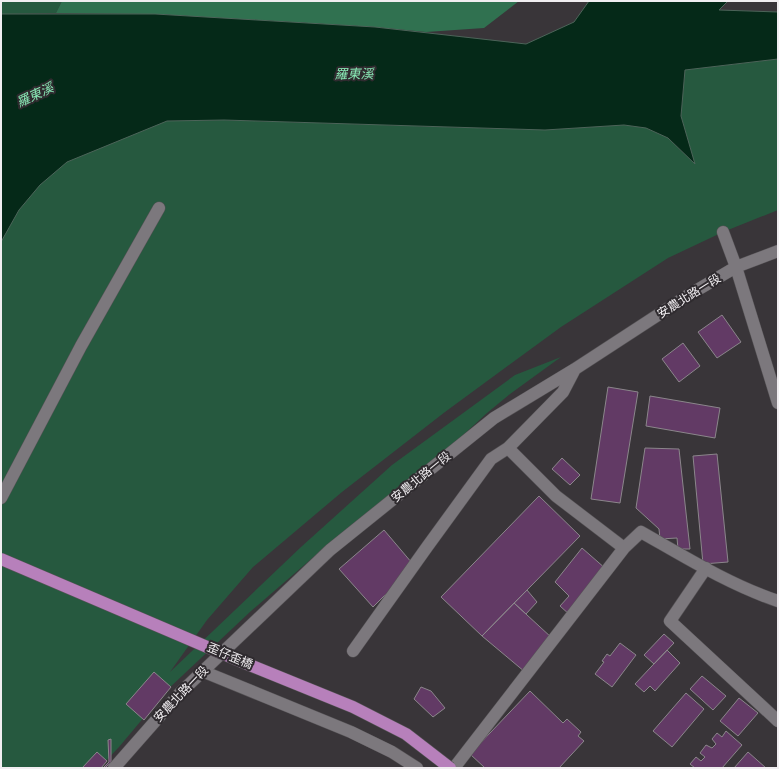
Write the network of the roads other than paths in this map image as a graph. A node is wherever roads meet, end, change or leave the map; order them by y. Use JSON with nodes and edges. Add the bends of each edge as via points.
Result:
{"nodes":[{"id":1,"x":159,"y":208,"type":"dead end"},
{"id":2,"x":723,"y":232,"type":"dead end"},
{"id":3,"x":778,"y":251,"type":"edge"},
{"id":4,"x":736,"y":267,"type":"junction"},
{"id":5,"x":575,"y":369,"type":"junction"},
{"id":6,"x":778,"y":403,"type":"edge"},
{"id":7,"x":508,"y":448,"type":"junction"},
{"id":8,"x":1,"y":498,"type":"edge"},
{"id":9,"x":624,"y":548,"type":"junction"},
{"id":10,"x":1,"y":559,"type":"edge"},
{"id":11,"x":706,"y":568,"type":"junction"},
{"id":12,"x":778,"y":601,"type":"edge"},
{"id":13,"x":353,"y":651,"type":"dead end"},
{"id":14,"x":202,"y":671,"type":"junction"},
{"id":15,"x":778,"y":721,"type":"edge"},
{"id":16,"x":114,"y":768,"type":"edge"},
{"id":17,"x":417,"y":768,"type":"edge"},
{"id":18,"x":450,"y":768,"type":"edge"},
{"id":19,"x":454,"y":768,"type":"edge"}],
"edges":[{"from":1,"to":8,"type":"street","via":[[81,346]]},
{"from":2,"to":4,"type":"street"},
{"from":3,"to":4,"type":"street","name":"安農北路一段"},
{"from":4,"to":5,"type":"street","name":"安農北路一段"},
{"from":4,"to":6,"type":"street"},
{"from":5,"to":7,"type":"street","via":[[563,392]]},
{"from":5,"to":14,"type":"street","name":"安農北路一段","via":[[494,418],[330,550]]},
{"from":7,"to":9,"type":"street","via":[[556,496]]},
{"from":7,"to":13,"type":"street","via":[[491,459]]},
{"from":9,"to":11,"type":"street","via":[[641,532]]},
{"from":9,"to":19,"type":"street"},
{"from":10,"to":18,"type":"main road","name":"歪仔歪橋","bridge":true,"via":[[247,664],[353,706],[406,734]]},
{"from":11,"to":12,"type":"street","via":[[762,596]]},
{"from":11,"to":15,"type":"street","via":[[670,621]]},
{"from":14,"to":16,"type":"street","name":"安農北路一段"},
{"from":14,"to":17,"type":"street","via":[[351,732],[392,752]]}]}
